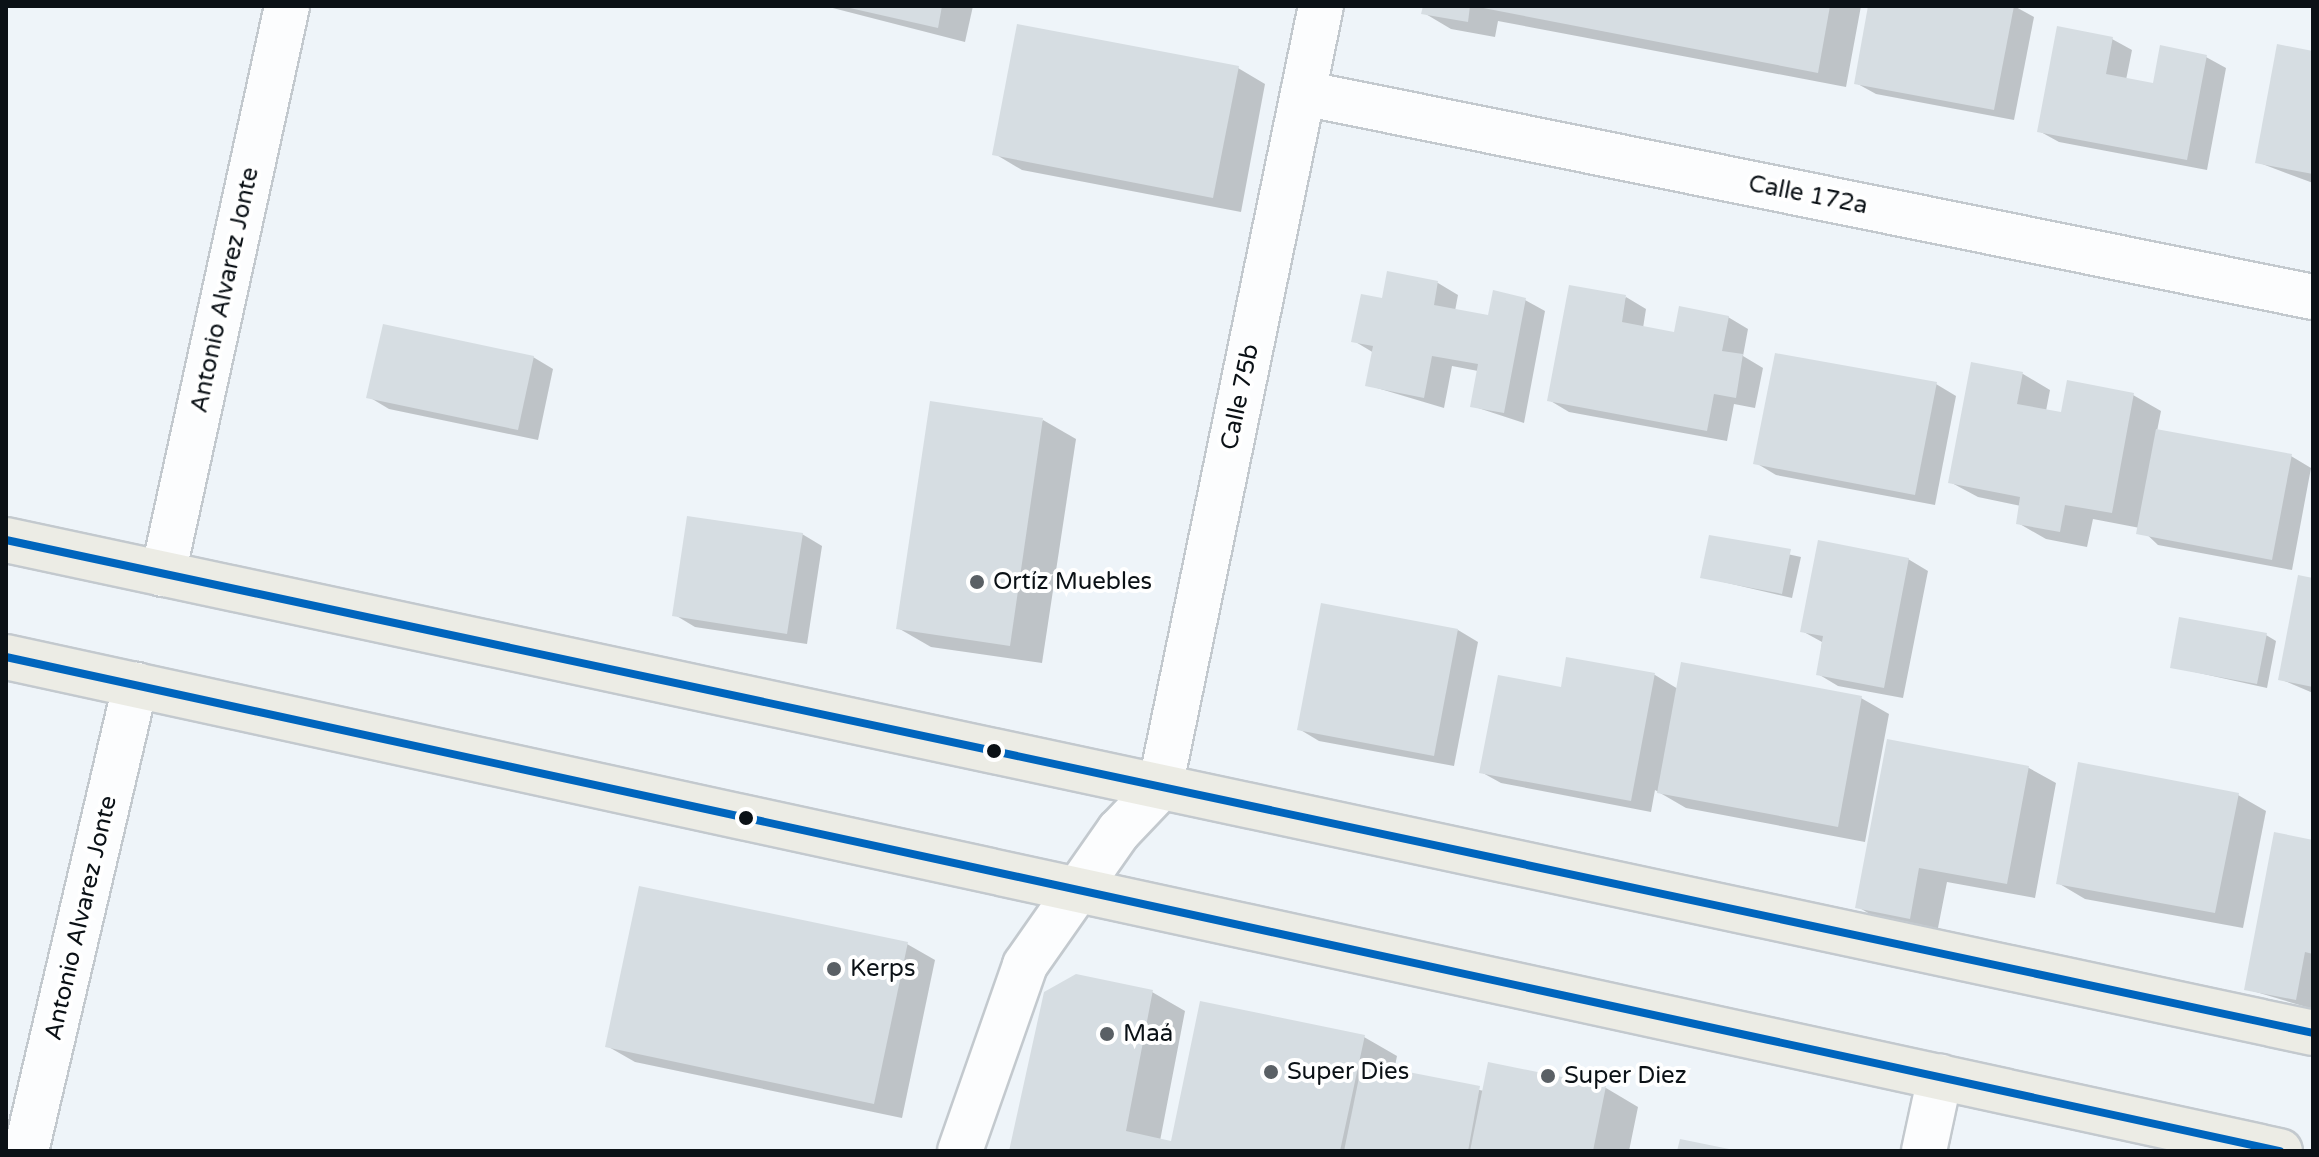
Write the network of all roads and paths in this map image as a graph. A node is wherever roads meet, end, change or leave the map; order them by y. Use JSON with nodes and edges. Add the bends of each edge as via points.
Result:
{"nodes":[{"id":1,"x":287,"y":6,"type":"edge"},
{"id":2,"x":1321,"y":6,"type":"edge"},
{"id":3,"x":1303,"y":93,"type":"junction"},
{"id":4,"x":2313,"y":297,"type":"edge"},
{"id":5,"x":6,"y":540,"type":"edge"},
{"id":6,"x":163,"y":574,"type":"junction"},
{"id":7,"x":6,"y":657,"type":"edge"},
{"id":8,"x":135,"y":685,"type":"junction"},
{"id":9,"x":1160,"y":788,"type":"junction"},
{"id":10,"x":1074,"y":891,"type":"junction"},
{"id":11,"x":2313,"y":1033,"type":"edge"},
{"id":12,"x":1940,"y":1077,"type":"junction"},
{"id":13,"x":26,"y":1151,"type":"edge"},
{"id":14,"x":960,"y":1151,"type":"edge"},
{"id":15,"x":1924,"y":1151,"type":"edge"},
{"id":16,"x":2280,"y":1151,"type":"edge"}],
"edges":[{"from":1,"to":6,"type":"street","name":"Antonio Alvarez Jonte"},
{"from":2,"to":3,"type":"street","name":"Calle 75b"},
{"from":3,"to":4,"type":"street","name":"Calle 172a"},
{"from":3,"to":9,"type":"street","name":"Calle 75b"},
{"from":5,"to":6,"type":"main road"},
{"from":6,"to":9,"type":"main road"},
{"from":7,"to":8,"type":"main road"},
{"from":8,"to":10,"type":"main road"},
{"from":8,"to":13,"type":"street","name":"Antonio Alvarez Jonte"},
{"from":9,"to":10,"type":"street"},
{"from":9,"to":11,"type":"main road"},
{"from":10,"to":12,"type":"main road"},
{"from":10,"to":14,"type":"street","via":[[1025,965]]},
{"from":12,"to":15,"type":"street"},
{"from":12,"to":16,"type":"main road"}]}
